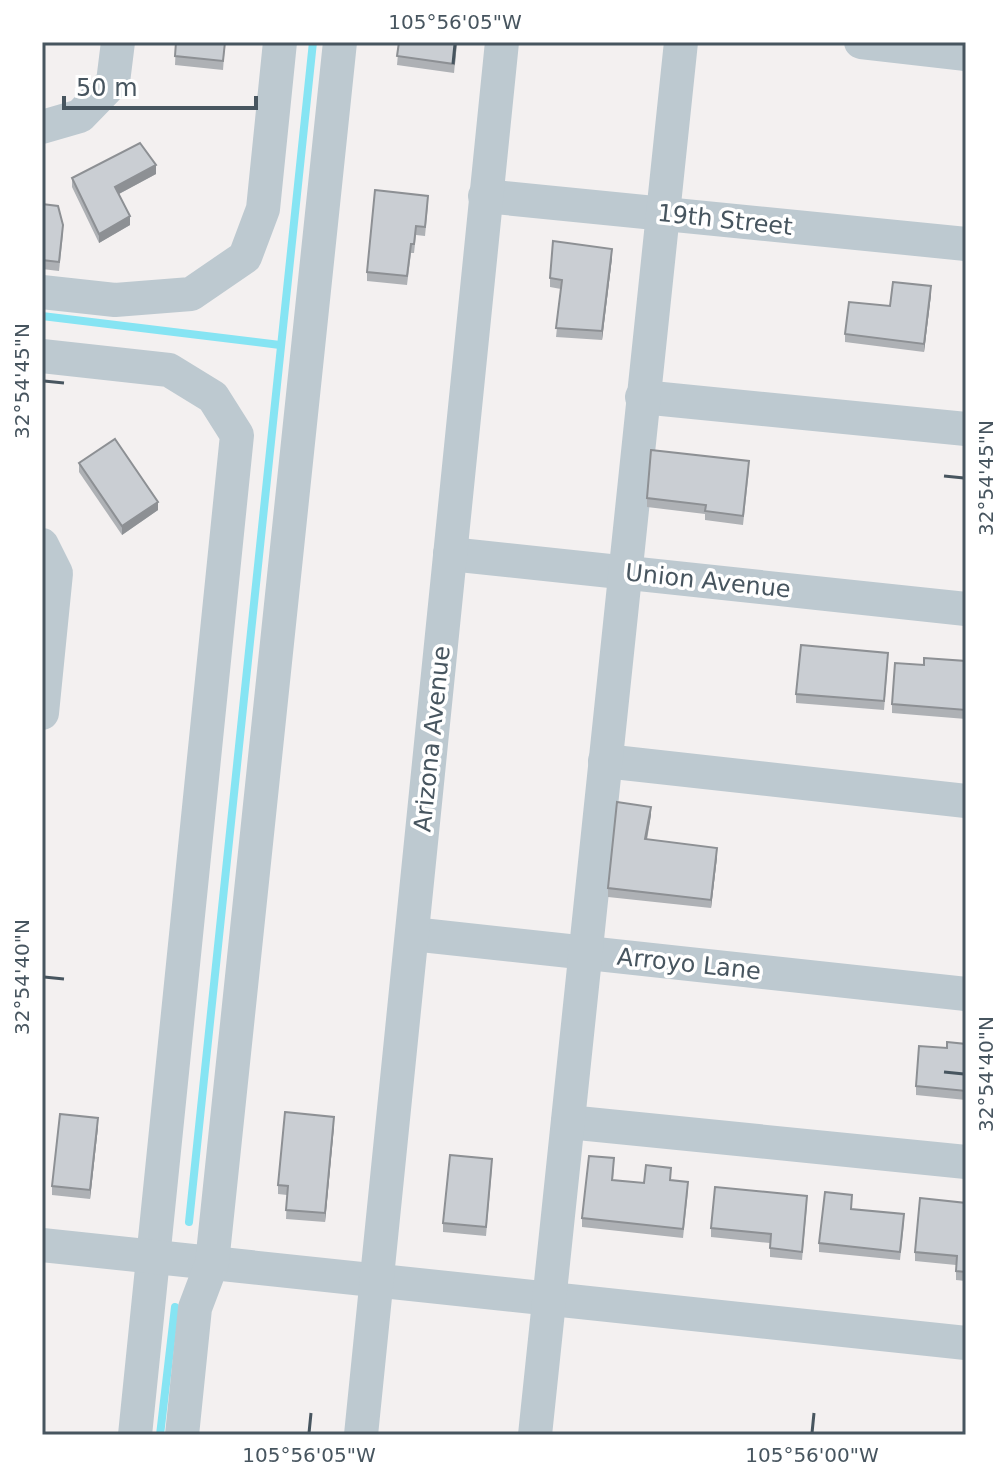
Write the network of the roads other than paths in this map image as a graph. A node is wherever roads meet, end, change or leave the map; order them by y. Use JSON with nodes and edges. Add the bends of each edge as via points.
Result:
{"nodes":[{"id":1,"x":118,"y":42,"type":"edge"},
{"id":2,"x":280,"y":42,"type":"edge"},
{"id":3,"x":340,"y":42,"type":"edge"},
{"id":4,"x":502,"y":42,"type":"edge"},
{"id":5,"x":681,"y":42,"type":"edge"},
{"id":6,"x":861,"y":42,"type":"edge"},
{"id":7,"x":966,"y":54,"type":"edge"},
{"id":8,"x":42,"y":127,"type":"edge"},
{"id":9,"x":485,"y":196,"type":"junction"},
{"id":10,"x":661,"y":214,"type":"junction"},
{"id":11,"x":966,"y":244,"type":"edge"},
{"id":12,"x":42,"y":292,"type":"edge"},
{"id":13,"x":42,"y":356,"type":"edge"},
{"id":14,"x":642,"y":397,"type":"junction"},
{"id":15,"x":966,"y":429,"type":"edge"},
{"id":16,"x":42,"y":545,"type":"edge"},
{"id":17,"x":450,"y":554,"type":"junction"},
{"id":18,"x":623,"y":572,"type":"junction"},
{"id":19,"x":966,"y":609,"type":"edge"},
{"id":20,"x":42,"y":713,"type":"edge"},
{"id":21,"x":605,"y":761,"type":"junction"},
{"id":22,"x":966,"y":801,"type":"edge"},
{"id":23,"x":412,"y":934,"type":"junction"},
{"id":24,"x":587,"y":953,"type":"junction"},
{"id":25,"x":966,"y":994,"type":"edge"},
{"id":26,"x":568,"y":1122,"type":"junction"},
{"id":27,"x":966,"y":1162,"type":"edge"},
{"id":28,"x":42,"y":1245,"type":"edge"},
{"id":29,"x":152,"y":1257,"type":"junction"},
{"id":30,"x":212,"y":1263,"type":"junction"},
{"id":31,"x":379,"y":1280,"type":"junction"},
{"id":32,"x":549,"y":1299,"type":"junction"},
{"id":33,"x":966,"y":1343,"type":"edge"},
{"id":34,"x":135,"y":1435,"type":"edge"},
{"id":35,"x":182,"y":1435,"type":"edge"},
{"id":36,"x":361,"y":1435,"type":"edge"},
{"id":37,"x":535,"y":1435,"type":"edge"}],
"edges":[{"from":1,"to":8,"type":"street","via":[[113,82],[80,116]]},
{"from":2,"to":12,"type":"street","via":[[263,209],[245,257],[191,294],[115,300]]},
{"from":3,"to":30,"type":"street"},
{"from":4,"to":9,"type":"street","name":"Arizona Avenue"},
{"from":5,"to":10,"type":"street"},
{"from":6,"to":7,"type":"street"},
{"from":9,"to":10,"type":"street","name":"19th Street"},
{"from":9,"to":17,"type":"street","name":"Arizona Avenue"},
{"from":10,"to":11,"type":"street","name":"19th Street"},
{"from":10,"to":14,"type":"street"},
{"from":13,"to":29,"type":"street","via":[[169,370],[213,397],[237,435]]},
{"from":14,"to":15,"type":"street"},
{"from":14,"to":18,"type":"street"},
{"from":16,"to":20,"type":"street","via":[[56,573]]},
{"from":17,"to":18,"type":"street","name":"Union Avenue"},
{"from":17,"to":23,"type":"street","name":"Arizona Avenue"},
{"from":18,"to":19,"type":"street","name":"Union Avenue"},
{"from":18,"to":21,"type":"street"},
{"from":21,"to":22,"type":"street"},
{"from":21,"to":24,"type":"street"},
{"from":23,"to":24,"type":"street","name":"Arroyo Lane"},
{"from":23,"to":31,"type":"street","name":"Arizona Avenue"},
{"from":24,"to":25,"type":"street","name":"Arroyo Lane"},
{"from":24,"to":26,"type":"street"},
{"from":26,"to":27,"type":"street"},
{"from":26,"to":32,"type":"street"},
{"from":28,"to":29,"type":"street"},
{"from":29,"to":30,"type":"street"},
{"from":29,"to":34,"type":"street"},
{"from":30,"to":31,"type":"street"},
{"from":30,"to":35,"type":"street","via":[[195,1308]]},
{"from":31,"to":32,"type":"street"},
{"from":31,"to":36,"type":"street","name":"Arizona Avenue"},
{"from":32,"to":33,"type":"street"},
{"from":32,"to":37,"type":"street"}]}
